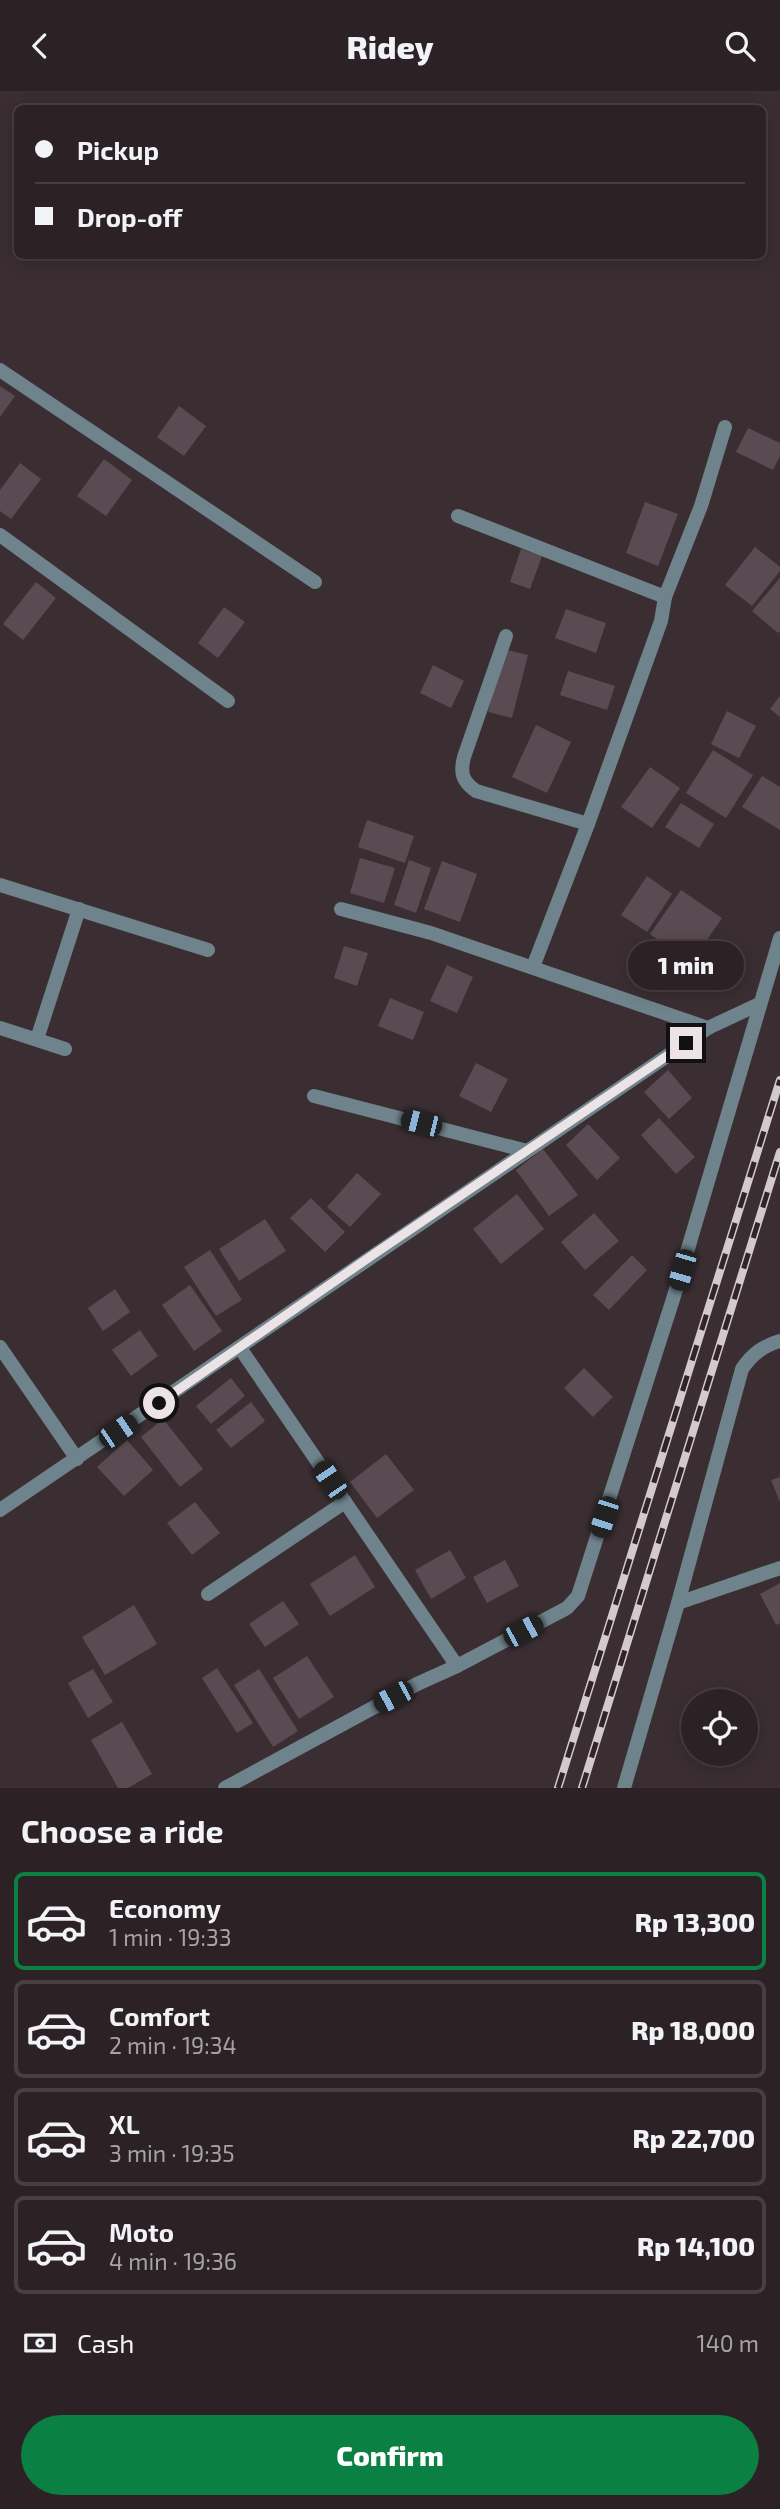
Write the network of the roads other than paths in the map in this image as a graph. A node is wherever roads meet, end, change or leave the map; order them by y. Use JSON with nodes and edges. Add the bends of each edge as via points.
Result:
{"nodes":[{"id":1,"x":0,"y":370,"type":"edge"},
{"id":2,"x":725,"y":427,"type":"dead end"},
{"id":3,"x":458,"y":516,"type":"dead end"},
{"id":4,"x":0,"y":535,"type":"edge"},
{"id":5,"x":315,"y":582,"type":"dead end"},
{"id":6,"x":665,"y":597,"type":"junction"},
{"id":7,"x":506,"y":636,"type":"dead end"},
{"id":8,"x":228,"y":701,"type":"dead end"},
{"id":9,"x":588,"y":824,"type":"junction"},
{"id":10,"x":0,"y":885,"type":"edge"},
{"id":11,"x":79,"y":909,"type":"junction"},
{"id":12,"x":341,"y":909,"type":"dead end"},
{"id":13,"x":780,"y":938,"type":"edge"},
{"id":14,"x":208,"y":950,"type":"dead end"},
{"id":15,"x":533,"y":967,"type":"junction"},
{"id":16,"x":759,"y":1004,"type":"junction"},
{"id":17,"x":0,"y":1028,"type":"edge"},
{"id":18,"x":708,"y":1028,"type":"junction"},
{"id":19,"x":37,"y":1039,"type":"junction"},
{"id":20,"x":65,"y":1049,"type":"dead end"},
{"id":21,"x":314,"y":1096,"type":"dead end"},
{"id":22,"x":527,"y":1151,"type":"junction"},
{"id":23,"x":780,"y":1341,"type":"edge"},
{"id":24,"x":0,"y":1347,"type":"edge"},
{"id":25,"x":240,"y":1348,"type":"junction"},
{"id":26,"x":77,"y":1459,"type":"junction"},
{"id":27,"x":345,"y":1501,"type":"junction"},
{"id":28,"x":0,"y":1510,"type":"edge"},
{"id":29,"x":780,"y":1568,"type":"edge"},
{"id":30,"x":208,"y":1594,"type":"dead end"},
{"id":31,"x":678,"y":1604,"type":"junction"},
{"id":32,"x":457,"y":1666,"type":"junction"},
{"id":33,"x":225,"y":1788,"type":"edge"},
{"id":34,"x":624,"y":1788,"type":"edge"}],
"edges":[{"from":1,"to":5,"type":"street"},
{"from":2,"to":6,"type":"street","via":[[701,506]]},
{"from":3,"to":6,"type":"street"},
{"from":4,"to":8,"type":"street"},
{"from":6,"to":9,"type":"street","via":[[661,621]]},
{"from":7,"to":9,"type":"street","via":[[464,757],[462,776],[476,790]]},
{"from":9,"to":15,"type":"street"},
{"from":10,"to":11,"type":"street"},
{"from":11,"to":14,"type":"street"},
{"from":11,"to":19,"type":"street"},
{"from":12,"to":15,"type":"street"},
{"from":13,"to":16,"type":"street"},
{"from":15,"to":18,"type":"street"},
{"from":16,"to":18,"type":"street"},
{"from":16,"to":32,"type":"street","via":[[674,1296],[578,1596],[567,1608]]},
{"from":17,"to":19,"type":"street"},
{"from":18,"to":22,"type":"street"},
{"from":19,"to":20,"type":"street"},
{"from":21,"to":22,"type":"street"},
{"from":22,"to":25,"type":"street"},
{"from":23,"to":31,"type":"street","via":[[760,1349],[742,1369]]},
{"from":24,"to":26,"type":"street"},
{"from":25,"to":26,"type":"street"},
{"from":25,"to":27,"type":"street"},
{"from":26,"to":28,"type":"street"},
{"from":27,"to":30,"type":"street"},
{"from":27,"to":32,"type":"street"},
{"from":29,"to":31,"type":"street"},
{"from":31,"to":34,"type":"street"},
{"from":32,"to":33,"type":"street"}]}
